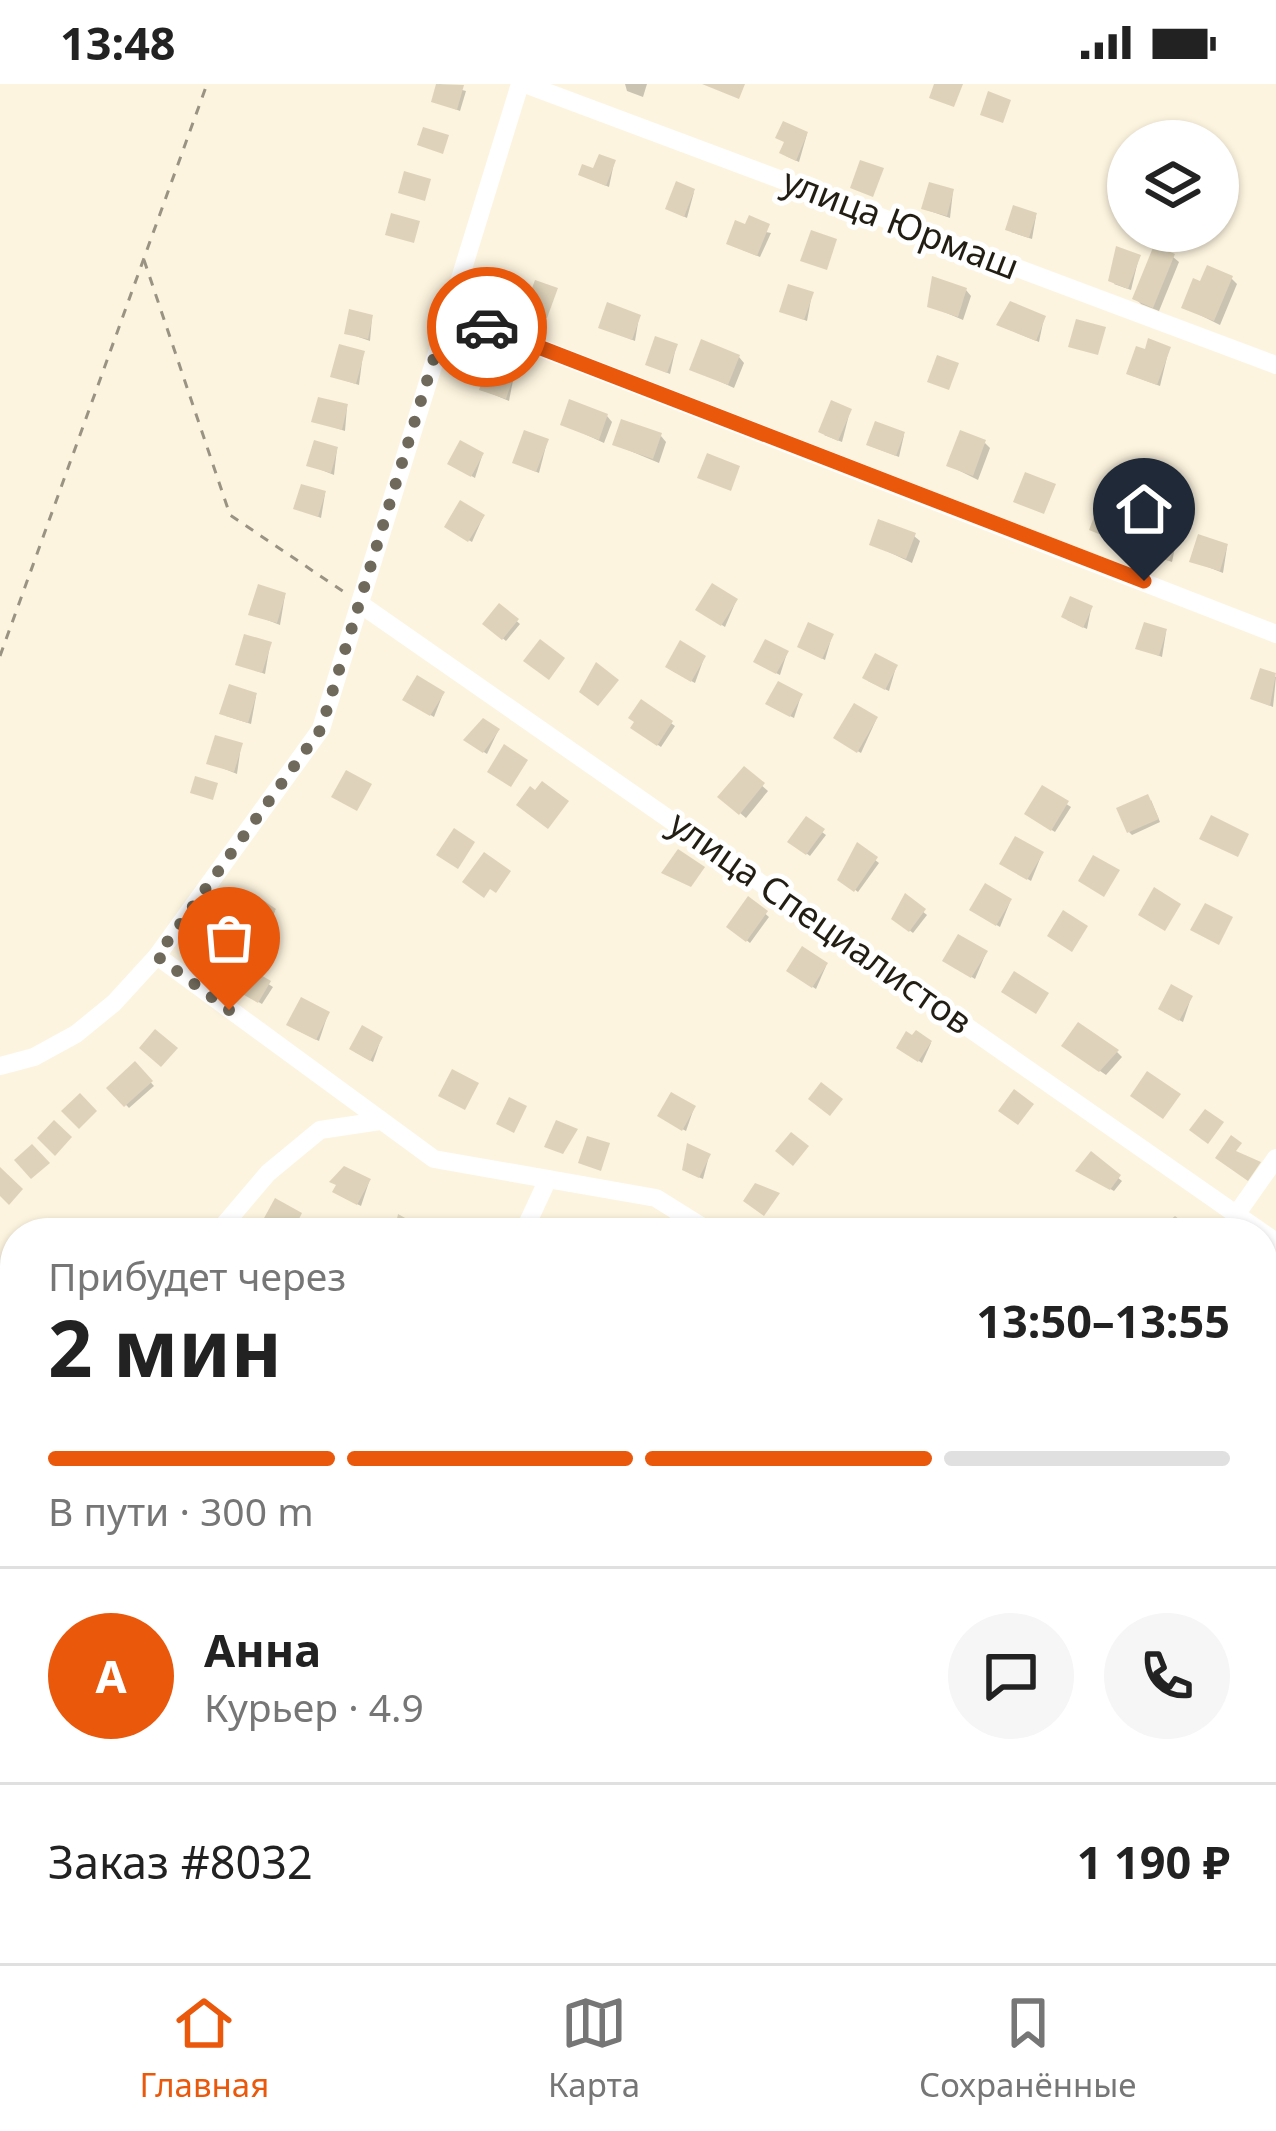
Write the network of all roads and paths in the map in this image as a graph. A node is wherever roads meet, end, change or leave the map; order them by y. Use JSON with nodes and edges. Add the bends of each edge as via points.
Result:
{"nodes":[{"id":1,"x":207,"y":84,"type":"edge"},
{"id":2,"x":522,"y":84,"type":"edge"},
{"id":3,"x":144,"y":259,"type":"junction"},
{"id":4,"x":448,"y":312,"type":"junction"},
{"id":5,"x":1276,"y":365,"type":"edge"},
{"id":6,"x":363,"y":606,"type":"junction"},
{"id":7,"x":1276,"y":634,"type":"edge"},
{"id":8,"x":0,"y":656,"type":"edge"},
{"id":9,"x":157,"y":956,"type":"junction"},
{"id":10,"x":0,"y":1066,"type":"edge"},
{"id":11,"x":380,"y":1121,"type":"junction"},
{"id":12,"x":1276,"y":1158,"type":"edge"},
{"id":13,"x":548,"y":1179,"type":"junction"},
{"id":14,"x":1238,"y":1212,"type":"junction"},
{"id":15,"x":230,"y":1218,"type":"edge"},
{"id":16,"x":530,"y":1218,"type":"edge"},
{"id":17,"x":688,"y":1218,"type":"edge"},
{"id":18,"x":1246,"y":1218,"type":"edge"}],
"edges":[{"from":1,"to":3,"type":"path"},
{"from":2,"to":4,"type":"street"},
{"from":2,"to":5,"type":"street","name":"улица Юрмаш"},
{"from":3,"to":6,"type":"path","via":[[230,515]]},
{"from":3,"to":8,"type":"path"},
{"from":4,"to":6,"type":"street"},
{"from":4,"to":7,"type":"street"},
{"from":6,"to":9,"type":"street","via":[[321,729]]},
{"from":6,"to":14,"type":"street","name":"улица Специалистов"},
{"from":9,"to":10,"type":"street","via":[[76,1034]]},
{"from":9,"to":11,"type":"street"},
{"from":11,"to":13,"type":"street","via":[[434,1159]]},
{"from":11,"to":15,"type":"street","via":[[320,1130]]},
{"from":12,"to":14,"type":"street"},
{"from":13,"to":16,"type":"street"},
{"from":13,"to":17,"type":"street","via":[[656,1198]]},
{"from":14,"to":18,"type":"street","name":"улица Специалистов"}]}
